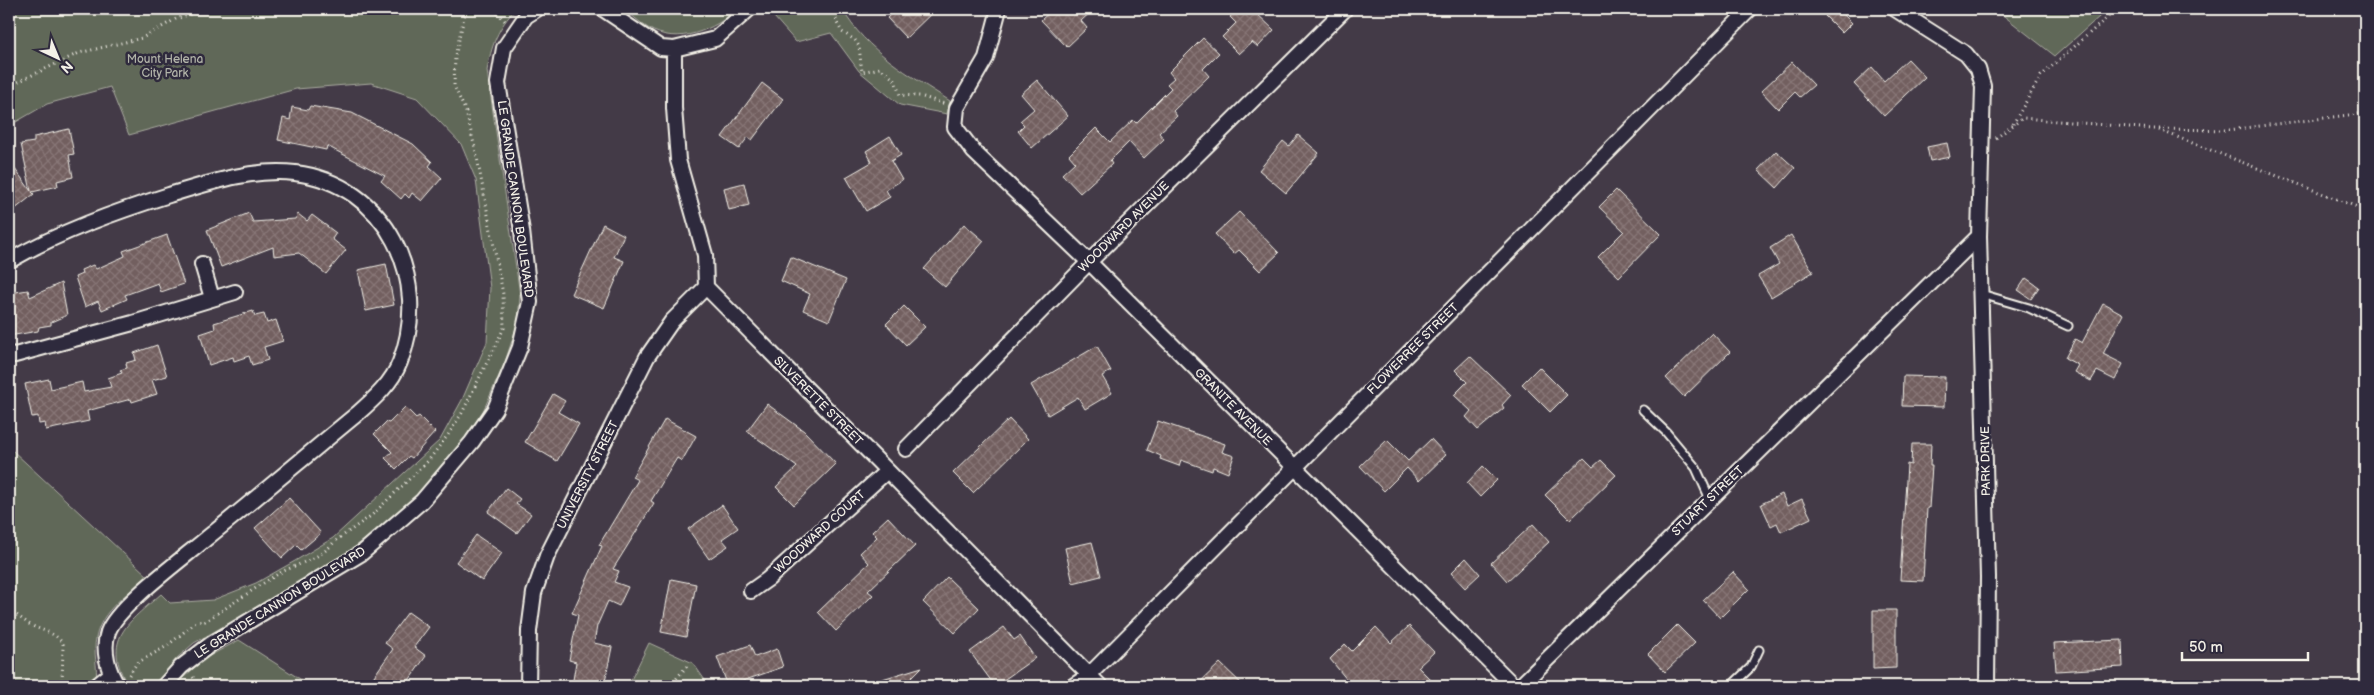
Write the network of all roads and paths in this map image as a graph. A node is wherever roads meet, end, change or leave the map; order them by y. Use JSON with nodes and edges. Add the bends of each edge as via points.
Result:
{"nodes":[{"id":1,"x":206,"y":9,"type":"edge"},
{"id":2,"x":537,"y":9,"type":"edge"},
{"id":3,"x":603,"y":9,"type":"edge"},
{"id":4,"x":814,"y":9,"type":"edge"},
{"id":5,"x":821,"y":9,"type":"edge"},
{"id":6,"x":834,"y":9,"type":"edge"},
{"id":7,"x":999,"y":9,"type":"edge"},
{"id":8,"x":1345,"y":9,"type":"edge"},
{"id":9,"x":1750,"y":9,"type":"edge"},
{"id":10,"x":1895,"y":9,"type":"edge"},
{"id":11,"x":2116,"y":9,"type":"edge"},
{"id":12,"x":748,"y":10,"type":"edge"},
{"id":13,"x":674,"y":49,"type":"junction"},
{"id":14,"x":9,"y":86,"type":"edge"},
{"id":15,"x":957,"y":108,"type":"junction"},
{"id":16,"x":2365,"y":113,"type":"edge"},
{"id":17,"x":2011,"y":126,"type":"junction"},
{"id":18,"x":2156,"y":129,"type":"junction"},
{"id":19,"x":1981,"y":153,"type":"junction"},
{"id":20,"x":2365,"y":210,"type":"edge"},
{"id":21,"x":1979,"y":236,"type":"junction"},
{"id":22,"x":9,"y":261,"type":"edge"},
{"id":23,"x":1089,"y":262,"type":"junction"},
{"id":24,"x":202,"y":264,"type":"dead end"},
{"id":25,"x":706,"y":288,"type":"junction"},
{"id":26,"x":235,"y":292,"type":"dead end"},
{"id":27,"x":1981,"y":294,"type":"junction"},
{"id":28,"x":212,"y":298,"type":"junction"},
{"id":29,"x":2068,"y":326,"type":"dead end"},
{"id":30,"x":9,"y":354,"type":"edge"},
{"id":31,"x":1644,"y":410,"type":"dead end"},
{"id":32,"x":906,"y":449,"type":"dead end"},
{"id":33,"x":1294,"y":469,"type":"junction"},
{"id":34,"x":887,"y":471,"type":"junction"},
{"id":35,"x":1710,"y":499,"type":"junction"},
{"id":36,"x":751,"y":591,"type":"dead end"},
{"id":37,"x":9,"y":609,"type":"edge"},
{"id":38,"x":1759,"y":650,"type":"dead end"},
{"id":39,"x":687,"y":666,"type":"dead end"},
{"id":40,"x":1088,"y":676,"type":"junction"},
{"id":41,"x":114,"y":681,"type":"edge"},
{"id":42,"x":62,"y":686,"type":"edge"},
{"id":43,"x":96,"y":686,"type":"edge"},
{"id":44,"x":164,"y":686,"type":"edge"},
{"id":45,"x":528,"y":686,"type":"edge"},
{"id":46,"x":670,"y":686,"type":"edge"},
{"id":47,"x":1073,"y":686,"type":"edge"},
{"id":48,"x":1100,"y":686,"type":"edge"},
{"id":49,"x":1514,"y":686,"type":"edge"},
{"id":50,"x":1520,"y":686,"type":"edge"},
{"id":51,"x":1731,"y":686,"type":"edge"},
{"id":52,"x":1987,"y":686,"type":"edge"}],
"edges":[{"from":1,"to":14,"type":"path","via":[[176,19],[142,38],[79,53]]},
{"from":2,"to":44,"type":"street","name":"LE GRANDE CANNON BOULEVARD","via":[[526,16],[504,48],[498,83],[530,302],[520,347],[495,409],[422,501],[362,554],[211,644],[181,667]]},
{"from":3,"to":13,"type":"street","via":[[661,48]]},
{"from":4,"to":5,"type":"path","via":[[815,12]]},
{"from":6,"to":15,"type":"path","via":[[842,32],[859,46],[862,72],[880,68],[895,80],[900,95],[920,96]]},
{"from":7,"to":15,"type":"street","via":[[986,58]]},
{"from":8,"to":23,"type":"street","name":"WOODWARD AVENUE"},
{"from":9,"to":33,"type":"street","name":"FLOWERREE STREET"},
{"from":10,"to":19,"type":"street","name":"PARK DRIVE","via":[[1966,54],[1978,69],[1983,86]]},
{"from":11,"to":17,"type":"path","via":[[2041,76]]},
{"from":12,"to":13,"type":"street","via":[[714,39]]},
{"from":13,"to":25,"type":"street","via":[[678,160],[705,254]]},
{"from":15,"to":23,"type":"street","name":"GRANITE AVENUE","via":[[955,127],[974,152]]},
{"from":16,"to":18,"type":"path","via":[[2228,130]]},
{"from":17,"to":18,"type":"path","via":[[2023,118]]},
{"from":17,"to":19,"type":"path"},
{"from":18,"to":20,"type":"path"},
{"from":19,"to":21,"type":"street","name":"PARK DRIVE"},
{"from":21,"to":27,"type":"street","name":"PARK DRIVE"},
{"from":21,"to":35,"type":"street","name":"STUART STREET"},
{"from":22,"to":41,"type":"street","via":[[29,249],[138,204],[206,183],[250,175],[295,173],[318,179],[352,195],[381,219],[401,253],[410,296],[410,325],[400,362],[391,378],[380,394],[164,573],[118,616],[108,631],[106,644]]},
{"from":23,"to":32,"type":"street","name":"WOODWARD AVENUE"},
{"from":23,"to":33,"type":"street","name":"GRANITE AVENUE"},
{"from":24,"to":28,"type":"street"},
{"from":25,"to":34,"type":"street","name":"SILVERETTE STREET"},
{"from":25,"to":45,"type":"street","name":"UNIVERSITY STREET","via":[[672,320],[648,357],[547,556],[534,593]]},
{"from":26,"to":28,"type":"street"},
{"from":27,"to":29,"type":"lane","via":[[2038,311]]},
{"from":27,"to":52,"type":"street","name":"PARK DRIVE","via":[[1988,577]]},
{"from":28,"to":30,"type":"street","via":[[133,323]]},
{"from":31,"to":35,"type":"lane","via":[[1696,468]]},
{"from":33,"to":40,"type":"street","name":"FLOWERREE STREET"},
{"from":33,"to":49,"type":"street","name":"GRANITE AVENUE"},
{"from":34,"to":36,"type":"street","name":"WOODWARD COURT"},
{"from":34,"to":40,"type":"street","name":"SILVERETTE STREET"},
{"from":35,"to":50,"type":"street","name":"STUART STREET"},
{"from":37,"to":42,"type":"path","via":[[31,625],[47,630],[63,644]]},
{"from":38,"to":51,"type":"lane","via":[[1750,667]]},
{"from":39,"to":46,"type":"path"},
{"from":40,"to":47,"type":"street","name":"FLOWERREE STREET"},
{"from":40,"to":48,"type":"street","name":"SILVERETTE STREET"},
{"from":41,"to":43,"type":"street"}]}
